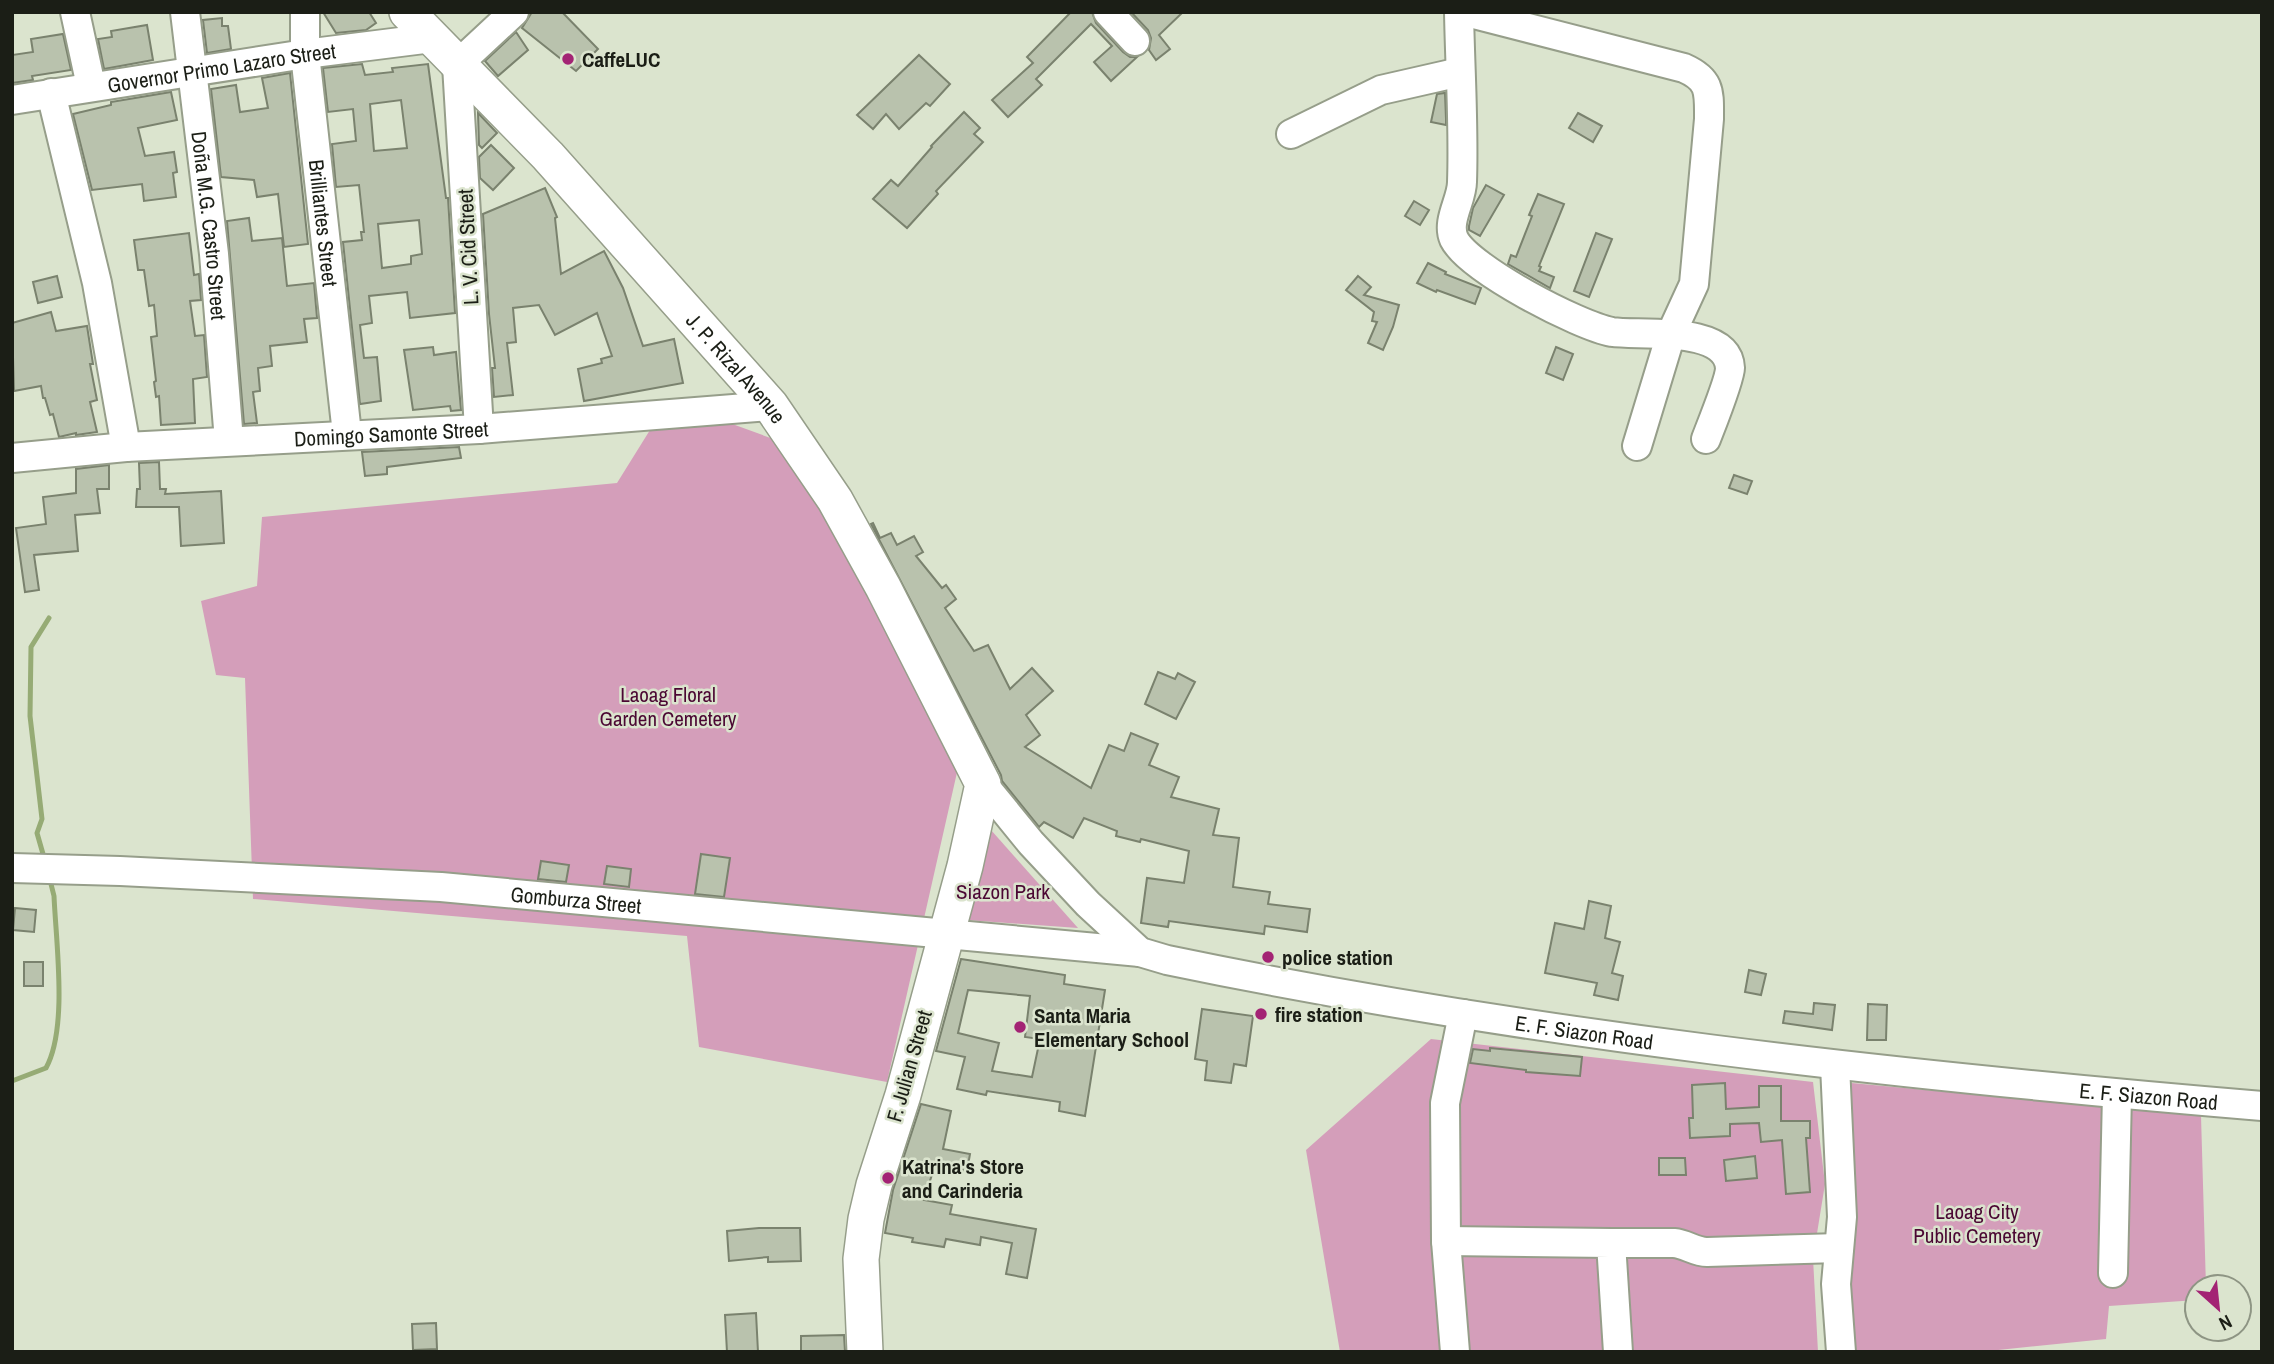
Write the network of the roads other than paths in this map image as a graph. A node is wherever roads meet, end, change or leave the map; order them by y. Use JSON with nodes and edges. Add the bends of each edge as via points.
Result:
{"nodes":[{"id":1,"x":75,"y":12,"type":"edge"},
{"id":2,"x":185,"y":12,"type":"edge"},
{"id":3,"x":305,"y":12,"type":"edge"},
{"id":4,"x":407,"y":12,"type":"edge"},
{"id":5,"x":514,"y":12,"type":"edge"},
{"id":6,"x":1108,"y":12,"type":"edge"},
{"id":7,"x":1459,"y":12,"type":"edge"},
{"id":8,"x":1466,"y":12,"type":"edge"},
{"id":9,"x":432,"y":38,"type":"junction"},
{"id":10,"x":1135,"y":41,"type":"dead end"},
{"id":11,"x":304,"y":54,"type":"junction"},
{"id":12,"x":457,"y":65,"type":"junction"},
{"id":13,"x":194,"y":71,"type":"junction"},
{"id":14,"x":1460,"y":72,"type":"junction"},
{"id":15,"x":91,"y":86,"type":"junction"},
{"id":16,"x":51,"y":93,"type":"junction"},
{"id":17,"x":12,"y":100,"type":"edge"},
{"id":18,"x":1291,"y":134,"type":"dead end"},
{"id":19,"x":1671,"y":334,"type":"junction"},
{"id":20,"x":771,"y":406,"type":"junction"},
{"id":21,"x":479,"y":429,"type":"junction"},
{"id":22,"x":347,"y":434,"type":"junction"},
{"id":23,"x":1706,"y":439,"type":"dead end"},
{"id":24,"x":229,"y":441,"type":"junction"},
{"id":25,"x":1637,"y":446,"type":"dead end"},
{"id":26,"x":126,"y":447,"type":"junction"},
{"id":27,"x":12,"y":458,"type":"edge"},
{"id":28,"x":983,"y":784,"type":"junction"},
{"id":29,"x":12,"y":868,"type":"edge"},
{"id":30,"x":946,"y":934,"type":"junction"},
{"id":31,"x":1140,"y":951,"type":"junction"},
{"id":32,"x":1463,"y":1014,"type":"junction"},
{"id":33,"x":1835,"y":1065,"type":"junction"},
{"id":34,"x":2116,"y":1094,"type":"junction"},
{"id":35,"x":2262,"y":1106,"type":"edge"},
{"id":36,"x":1446,"y":1241,"type":"junction"},
{"id":37,"x":1611,"y":1243,"type":"junction"},
{"id":38,"x":1839,"y":1248,"type":"junction"},
{"id":39,"x":2113,"y":1273,"type":"dead end"},
{"id":40,"x":865,"y":1352,"type":"edge"},
{"id":41,"x":1455,"y":1352,"type":"edge"},
{"id":42,"x":1618,"y":1352,"type":"edge"},
{"id":43,"x":1841,"y":1352,"type":"edge"}],
"edges":[{"from":1,"to":15,"type":"street"},
{"from":2,"to":13,"type":"street","name":"Doña M.G. Castro Street"},
{"from":3,"to":11,"type":"street","name":"Brilliantes Street"},
{"from":4,"to":9,"type":"main road","name":"J. P. Rizal Avenue"},
{"from":5,"to":12,"type":"street"},
{"from":6,"to":10,"type":"street"},
{"from":7,"to":14,"type":"street"},
{"from":8,"to":19,"type":"street","via":[[1684,68],[1705,82],[1709,119],[1694,284]]},
{"from":9,"to":11,"type":"street","name":"Governor Primo Lazaro Street"},
{"from":9,"to":12,"type":"main road","name":"J. P. Rizal Avenue"},
{"from":11,"to":13,"type":"street","name":"Governor Primo Lazaro Street"},
{"from":11,"to":22,"type":"street","name":"Brilliantes Street"},
{"from":12,"to":20,"type":"main road","name":"J. P. Rizal Avenue","via":[[548,156]]},
{"from":12,"to":21,"type":"street","name":"L. V. Cid Street"},
{"from":13,"to":15,"type":"street","name":"Governor Primo Lazaro Street"},
{"from":13,"to":24,"type":"street","name":"Doña M.G. Castro Street"},
{"from":14,"to":18,"type":"street","via":[[1381,90]]},
{"from":14,"to":19,"type":"street","via":[[1462,186],[1451,231],[1456,243],[1517,290],[1579,321],[1612,332]]},
{"from":15,"to":16,"type":"street","name":"Governor Primo Lazaro Street"},
{"from":16,"to":17,"type":"street","name":"Governor Primo Lazaro Street"},
{"from":16,"to":26,"type":"street","via":[[97,283]]},
{"from":19,"to":23,"type":"street","via":[[1717,345],[1730,369]]},
{"from":19,"to":25,"type":"street"},
{"from":20,"to":21,"type":"street","name":"Domingo Samonte Street"},
{"from":20,"to":28,"type":"main road","name":"J. P. Rizal Avenue","via":[[835,500]]},
{"from":21,"to":22,"type":"street","name":"Domingo Samonte Street"},
{"from":22,"to":24,"type":"street","name":"Domingo Samonte Street"},
{"from":24,"to":26,"type":"street","name":"Domingo Samonte Street"},
{"from":26,"to":27,"type":"street","name":"Domingo Samonte Street"},
{"from":28,"to":30,"type":"main road","name":"F. Julian Street"},
{"from":28,"to":31,"type":"street","name":"E. F. Siazon Road","via":[[1088,904]]},
{"from":29,"to":30,"type":"street","name":"Gomburza Street","via":[[441,887]]},
{"from":30,"to":31,"type":"street","name":"Gomburza Street"},
{"from":30,"to":40,"type":"main road","name":"F. Julian Street","via":[[866,1219],[861,1259]]},
{"from":31,"to":32,"type":"street","name":"E. F. Siazon Road","via":[[1208,968]]},
{"from":32,"to":33,"type":"street","name":"E. F. Siazon Road"},
{"from":32,"to":36,"type":"street","via":[[1445,1103]]},
{"from":33,"to":34,"type":"street","name":"E. F. Siazon Road"},
{"from":33,"to":38,"type":"street","via":[[1842,1191]]},
{"from":34,"to":35,"type":"street","name":"E. F. Siazon Road"},
{"from":34,"to":39,"type":"street"},
{"from":36,"to":37,"type":"street"},
{"from":36,"to":41,"type":"street"},
{"from":37,"to":38,"type":"street","via":[[1674,1242],[1707,1252]]},
{"from":37,"to":42,"type":"street"},
{"from":38,"to":43,"type":"street","via":[[1836,1284]]}]}
